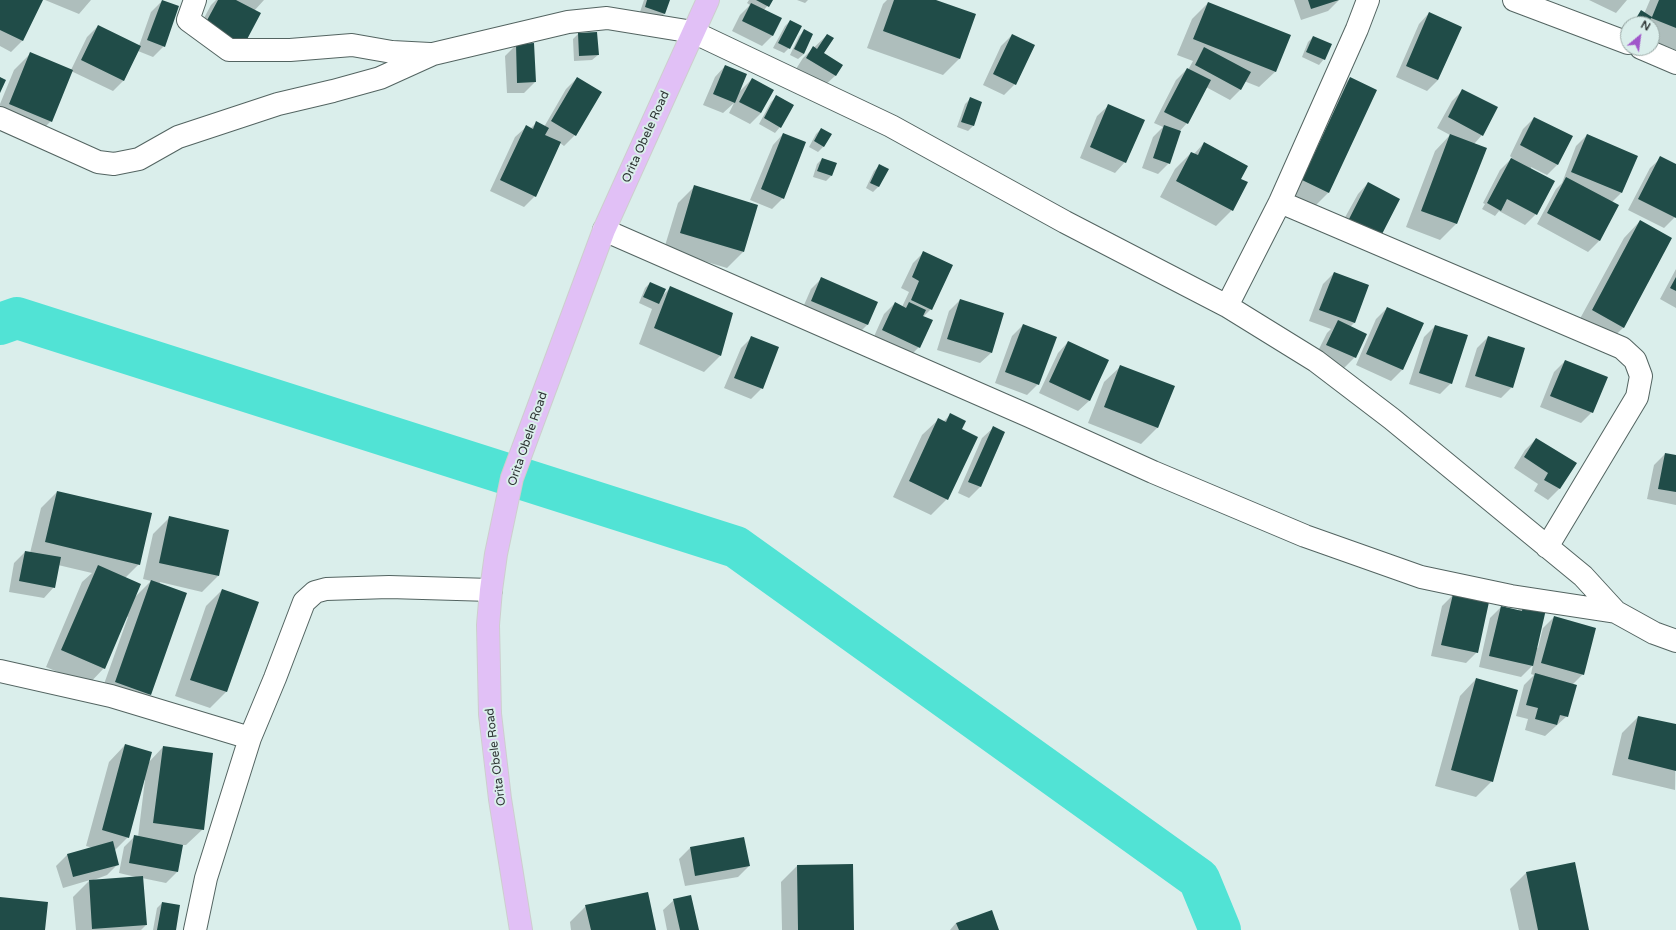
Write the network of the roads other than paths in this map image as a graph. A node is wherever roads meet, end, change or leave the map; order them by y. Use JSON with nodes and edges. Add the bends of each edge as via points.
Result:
{"nodes":[{"id":1,"x":195,"y":0,"type":"edge"},
{"id":2,"x":708,"y":0,"type":"edge"},
{"id":3,"x":1368,"y":0,"type":"edge"},
{"id":4,"x":1514,"y":0,"type":"edge"},
{"id":5,"x":605,"y":9,"type":"edge"},
{"id":6,"x":693,"y":32,"type":"junction"},
{"id":7,"x":1620,"y":40,"type":"edge"},
{"id":8,"x":433,"y":54,"type":"junction"},
{"id":9,"x":1660,"y":56,"type":"edge"},
{"id":10,"x":1676,"y":63,"type":"edge"},
{"id":11,"x":0,"y":118,"type":"edge"},
{"id":12,"x":1280,"y":202,"type":"junction"},
{"id":13,"x":604,"y":230,"type":"junction"},
{"id":14,"x":1228,"y":306,"type":"junction"},
{"id":15,"x":1547,"y":547,"type":"junction"},
{"id":16,"x":491,"y":590,"type":"junction"},
{"id":17,"x":1616,"y":612,"type":"junction"},
{"id":18,"x":1676,"y":640,"type":"edge"},
{"id":19,"x":0,"y":671,"type":"edge"},
{"id":20,"x":250,"y":738,"type":"junction"},
{"id":21,"x":195,"y":930,"type":"edge"},
{"id":22,"x":521,"y":930,"type":"edge"}],
"edges":[{"from":1,"to":8,"type":"street","via":[[188,20],[229,50],[290,50],[352,45],[392,52]]},
{"from":2,"to":6,"type":"main road","name":"Orita Obele Road"},
{"from":3,"to":12,"type":"street"},
{"from":4,"to":7,"type":"street"},
{"from":5,"to":6,"type":"street"},
{"from":5,"to":8,"type":"street","via":[[568,22]]},
{"from":6,"to":13,"type":"main road","name":"Orita Obele Road"},
{"from":6,"to":14,"type":"street","via":[[891,126],[1065,222]]},
{"from":8,"to":11,"type":"street","via":[[380,78],[278,104],[178,137],[139,159],[114,164],[98,162]]},
{"from":9,"to":10,"type":"street"},
{"from":12,"to":14,"type":"street"},
{"from":12,"to":15,"type":"street","via":[[1622,348],[1636,360],[1641,376],[1637,397]]},
{"from":13,"to":16,"type":"main road","name":"Orita Obele Road","via":[[512,478]]},
{"from":13,"to":17,"type":"street","via":[[1153,472],[1305,536],[1421,577],[1511,596]]},
{"from":14,"to":15,"type":"street","via":[[1316,361],[1392,419]]},
{"from":15,"to":17,"type":"street","via":[[1583,576]]},
{"from":16,"to":20,"type":"street","via":[[389,587],[326,588],[316,592],[304,602]]},
{"from":16,"to":22,"type":"main road","name":"Orita Obele Road","via":[[488,625],[490,714],[500,799]]},
{"from":17,"to":18,"type":"street","via":[[1654,632]]},
{"from":19,"to":20,"type":"street","via":[[111,696]]},
{"from":20,"to":21,"type":"street","via":[[206,878]]}]}
